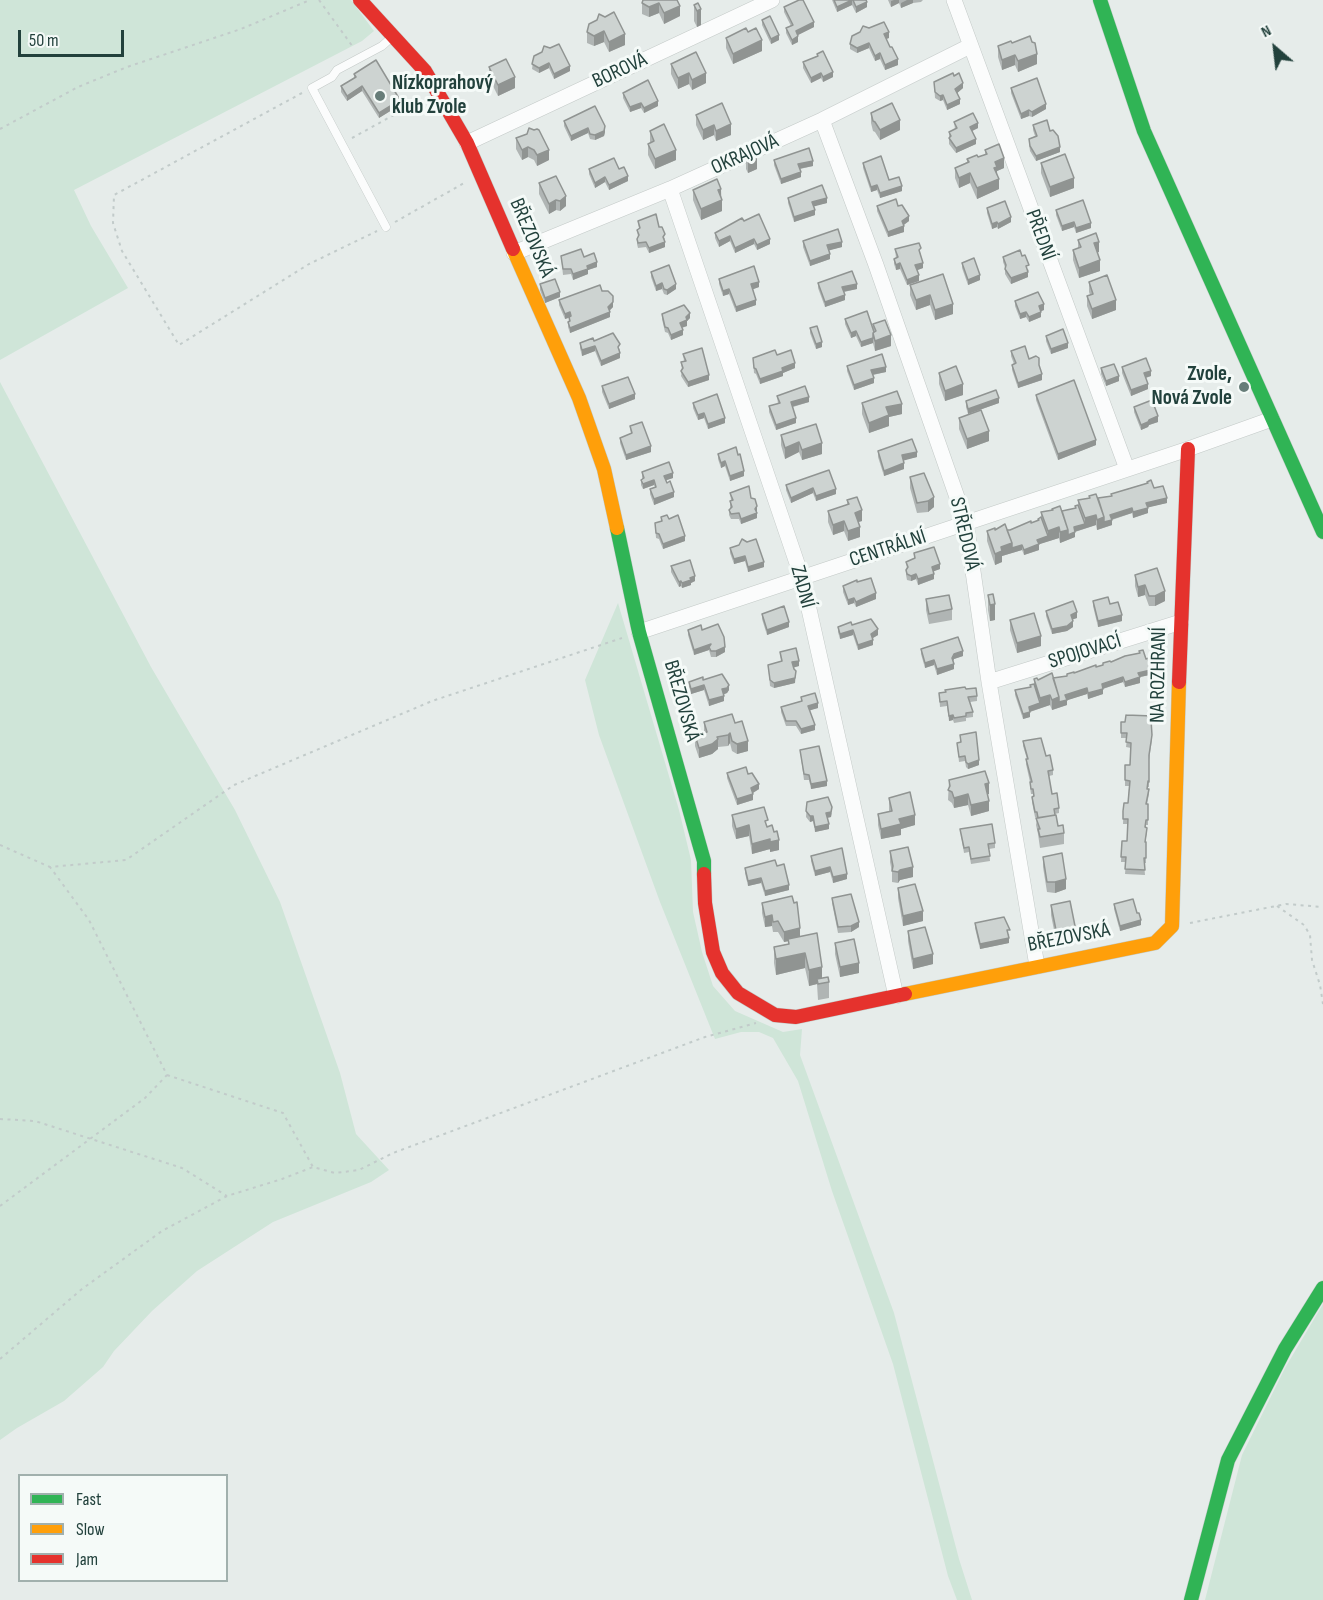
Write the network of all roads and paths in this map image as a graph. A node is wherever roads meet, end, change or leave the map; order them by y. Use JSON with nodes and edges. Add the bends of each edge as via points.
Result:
{"nodes":[{"id":1,"x":310,"y":0,"type":"edge"},
{"id":2,"x":319,"y":0,"type":"edge"},
{"id":3,"x":360,"y":0,"type":"edge"},
{"id":4,"x":772,"y":0,"type":"edge"},
{"id":5,"x":954,"y":0,"type":"edge"},
{"id":6,"x":1100,"y":0,"type":"edge"},
{"id":7,"x":392,"y":37,"type":"junction"},
{"id":8,"x":970,"y":46,"type":"junction"},
{"id":9,"x":353,"y":47,"type":"dead end"},
{"id":10,"x":312,"y":88,"type":"junction"},
{"id":11,"x":438,"y":90,"type":"junction"},
{"id":12,"x":822,"y":120,"type":"junction"},
{"id":13,"x":0,"y":129,"type":"edge"},
{"id":14,"x":467,"y":143,"type":"junction"},
{"id":15,"x":342,"y":144,"type":"junction"},
{"id":16,"x":481,"y":174,"type":"junction"},
{"id":17,"x":670,"y":189,"type":"junction"},
{"id":18,"x":386,"y":227,"type":"junction"},
{"id":19,"x":514,"y":253,"type":"junction"},
{"id":20,"x":1272,"y":419,"type":"junction"},
{"id":21,"x":1188,"y":449,"type":"junction"},
{"id":22,"x":1127,"y":470,"type":"junction"},
{"id":23,"x":966,"y":524,"type":"junction"},
{"id":24,"x":1323,"y":532,"type":"edge"},
{"id":25,"x":802,"y":578,"type":"junction"},
{"id":26,"x":1181,"y":622,"type":"junction"},
{"id":27,"x":639,"y":632,"type":"junction"},
{"id":28,"x":989,"y":682,"type":"junction"},
{"id":29,"x":0,"y":845,"type":"edge"},
{"id":30,"x":50,"y":867,"type":"junction"},
{"id":31,"x":1277,"y":906,"type":"junction"},
{"id":32,"x":1323,"y":907,"type":"edge"},
{"id":33,"x":1172,"y":926,"type":"junction"},
{"id":34,"x":1037,"y":966,"type":"junction"},
{"id":35,"x":896,"y":996,"type":"junction"},
{"id":36,"x":1323,"y":1004,"type":"edge"},
{"id":37,"x":775,"y":1015,"type":"junction"},
{"id":38,"x":167,"y":1075,"type":"junction"},
{"id":39,"x":0,"y":1119,"type":"edge"},
{"id":40,"x":92,"y":1139,"type":"junction"},
{"id":41,"x":313,"y":1167,"type":"junction"},
{"id":42,"x":227,"y":1196,"type":"junction"},
{"id":43,"x":0,"y":1206,"type":"edge"},
{"id":44,"x":1322,"y":1291,"type":"edge"},
{"id":45,"x":0,"y":1359,"type":"edge"},
{"id":46,"x":1191,"y":1600,"type":"edge"}],
"edges":[{"from":1,"to":13,"type":"path","via":[[78,87]]},
{"from":2,"to":9,"type":"path"},
{"from":3,"to":7,"type":"street","name":"BŘEZOVSKÁ"},
{"from":4,"to":14,"type":"street","name":"BOROVÁ"},
{"from":5,"to":8,"type":"street","name":"PŘEDNÍ"},
{"from":6,"to":20,"type":"street","via":[[1144,131]]},
{"from":7,"to":10,"type":"lane"},
{"from":7,"to":11,"type":"street","name":"BŘEZOVSKÁ"},
{"from":8,"to":12,"type":"street","name":"OKRAJOVÁ"},
{"from":8,"to":22,"type":"street","name":"PŘEDNÍ"},
{"from":10,"to":15,"type":"lane"},
{"from":10,"to":18,"type":"path","via":[[114,195],[113,223],[122,251],[179,345],[309,264]]},
{"from":11,"to":14,"type":"street","name":"BŘEZOVSKÁ"},
{"from":11,"to":15,"type":"path"},
{"from":12,"to":17,"type":"street","name":"OKRAJOVÁ"},
{"from":12,"to":23,"type":"street","name":"STŘEDOVÁ"},
{"from":14,"to":16,"type":"street","name":"BŘEZOVSKÁ"},
{"from":15,"to":18,"type":"lane"},
{"from":16,"to":18,"type":"path"},
{"from":16,"to":19,"type":"street","name":"BŘEZOVSKÁ"},
{"from":17,"to":19,"type":"street","name":"OKRAJOVÁ"},
{"from":17,"to":25,"type":"street","name":"ZADNÍ"},
{"from":19,"to":27,"type":"street","name":"BŘEZOVSKÁ","via":[[579,398],[604,469]]},
{"from":20,"to":21,"type":"street","name":"CENTRÁLNÍ"},
{"from":20,"to":24,"type":"street"},
{"from":21,"to":22,"type":"street","name":"CENTRÁLNÍ"},
{"from":21,"to":26,"type":"street","name":"NA ROZHRANÍ"},
{"from":22,"to":23,"type":"street","name":"CENTRÁLNÍ"},
{"from":23,"to":25,"type":"street","name":"CENTRÁLNÍ"},
{"from":23,"to":28,"type":"street","name":"STŘEDOVÁ"},
{"from":25,"to":27,"type":"street","name":"CENTRÁLNÍ"},
{"from":25,"to":35,"type":"street","name":"ZADNÍ"},
{"from":26,"to":28,"type":"street","name":"SPOJOVACÍ"},
{"from":26,"to":33,"type":"street","name":"NA ROZHRANÍ"},
{"from":27,"to":30,"type":"path","via":[[432,701],[234,785],[126,860]]},
{"from":27,"to":37,"type":"street","name":"BŘEZOVSKÁ","via":[[704,861],[705,903],[713,952],[722,973],[738,993]]},
{"from":28,"to":34,"type":"street","name":"STŘEDOVÁ"},
{"from":29,"to":30,"type":"path"},
{"from":30,"to":38,"type":"path","via":[[89,920]]},
{"from":31,"to":32,"type":"path"},
{"from":31,"to":33,"type":"path"},
{"from":31,"to":36,"type":"path","via":[[1304,925],[1310,935]]},
{"from":33,"to":34,"type":"street","name":"BŘEZOVSKÁ","via":[[1155,943]]},
{"from":34,"to":35,"type":"street","name":"BŘEZOVSKÁ"},
{"from":35,"to":37,"type":"street","name":"BŘEZOVSKÁ","via":[[796,1017]]},
{"from":37,"to":41,"type":"path","via":[[747,1027],[705,1037],[393,1153],[359,1170],[335,1173]]},
{"from":38,"to":40,"type":"path","via":[[145,1098]]},
{"from":38,"to":41,"type":"path","via":[[283,1113]]},
{"from":39,"to":40,"type":"path","via":[[35,1121]]},
{"from":40,"to":42,"type":"path","via":[[182,1168]]},
{"from":40,"to":43,"type":"path"},
{"from":41,"to":42,"type":"path"},
{"from":42,"to":45,"type":"path","via":[[153,1238],[82,1289]]},
{"from":44,"to":46,"type":"street","via":[[1285,1349],[1228,1460]]}]}
